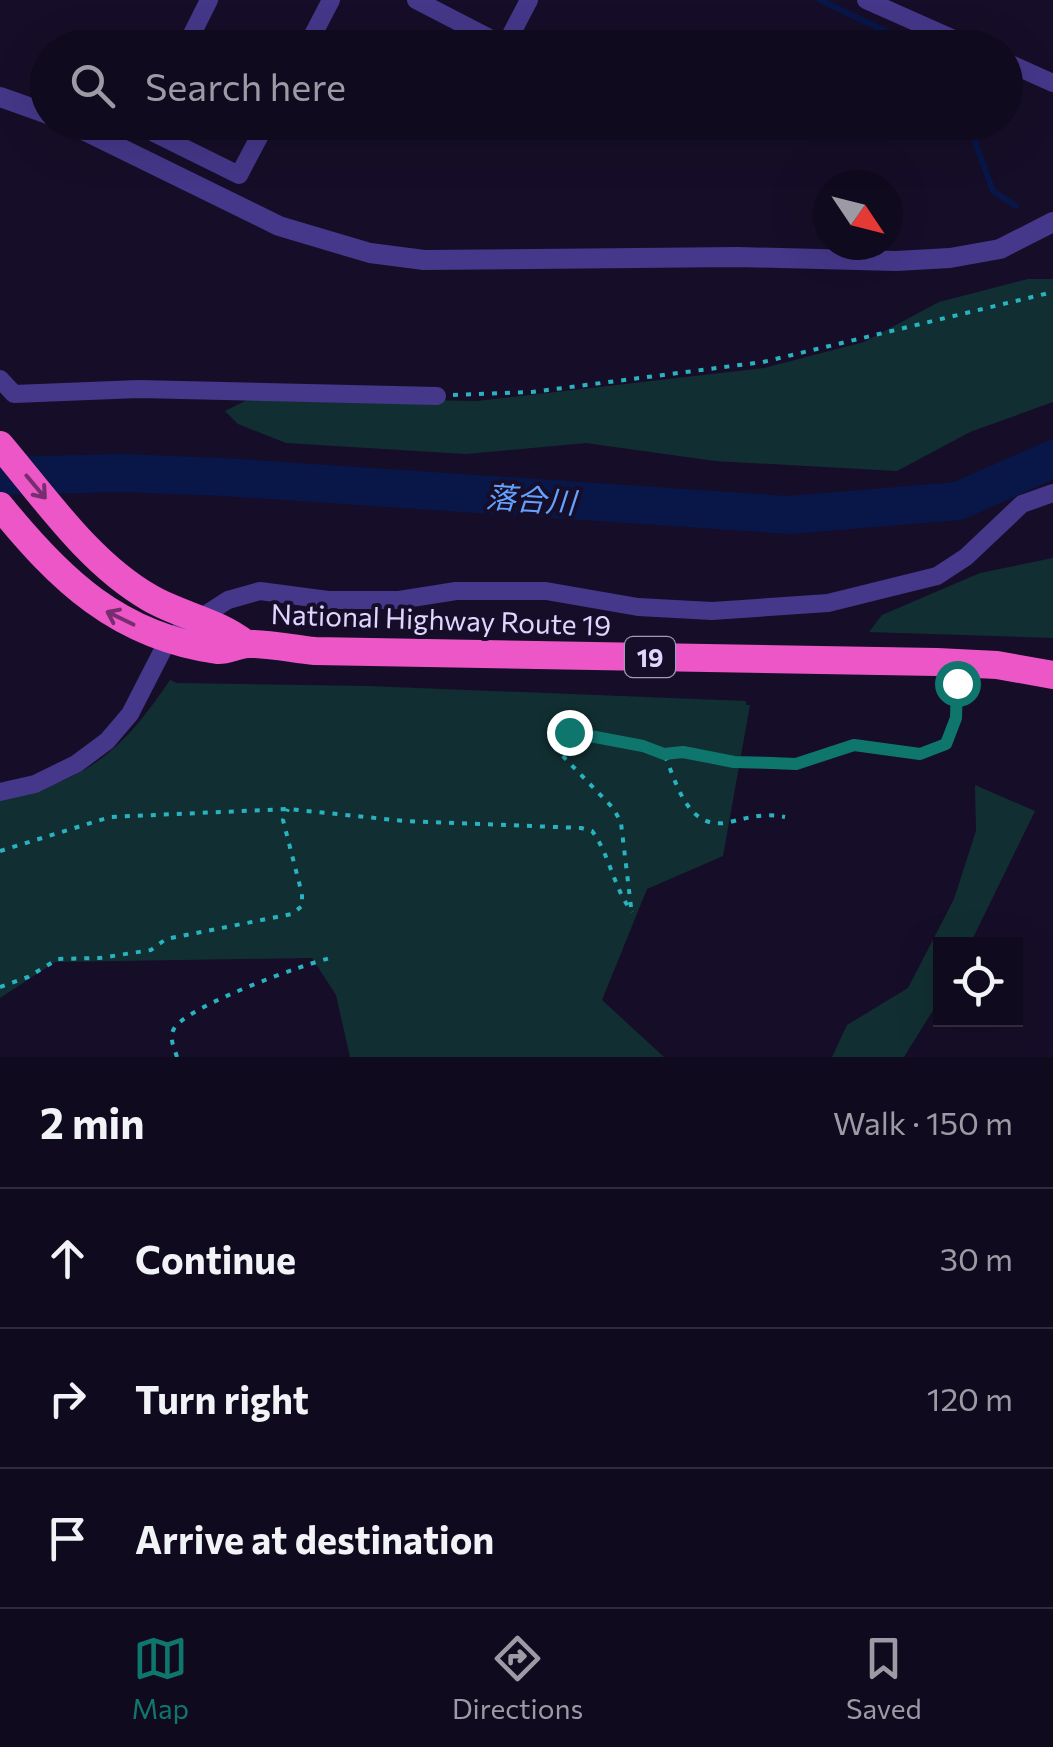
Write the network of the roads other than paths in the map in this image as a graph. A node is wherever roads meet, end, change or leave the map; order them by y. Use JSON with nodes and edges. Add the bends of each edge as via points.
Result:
{"nodes":[{"id":1,"x":210,"y":0,"type":"edge"},
{"id":2,"x":331,"y":0,"type":"edge"},
{"id":3,"x":416,"y":0,"type":"edge"},
{"id":4,"x":529,"y":0,"type":"edge"},
{"id":5,"x":866,"y":0,"type":"edge"},
{"id":6,"x":194,"y":30,"type":"edge"},
{"id":7,"x":315,"y":30,"type":"edge"},
{"id":8,"x":474,"y":30,"type":"edge"},
{"id":9,"x":513,"y":30,"type":"edge"},
{"id":10,"x":934,"y":30,"type":"edge"},
{"id":11,"x":1023,"y":69,"type":"edge"},
{"id":12,"x":1053,"y":82,"type":"edge"},
{"id":13,"x":0,"y":97,"type":"edge"},
{"id":14,"x":30,"y":108,"type":"edge"},
{"id":15,"x":104,"y":140,"type":"edge"},
{"id":16,"x":168,"y":140,"type":"edge"},
{"id":17,"x":257,"y":140,"type":"edge"},
{"id":18,"x":1053,"y":222,"type":"edge"},
{"id":19,"x":0,"y":378,"type":"edge"},
{"id":20,"x":437,"y":396,"type":"road end"},
{"id":21,"x":0,"y":445,"type":"edge"},
{"id":22,"x":1053,"y":494,"type":"edge"},
{"id":23,"x":0,"y":506,"type":"edge"},
{"id":24,"x":200,"y":618,"type":"junction"},
{"id":25,"x":170,"y":638,"type":"junction"},
{"id":26,"x":246,"y":644,"type":"junction"},
{"id":27,"x":1053,"y":675,"type":"edge"},
{"id":28,"x":0,"y":792,"type":"edge"}],
"edges":[{"from":1,"to":6,"type":"street"},
{"from":2,"to":7,"type":"street"},
{"from":3,"to":8,"type":"street"},
{"from":4,"to":9,"type":"street"},
{"from":5,"to":10,"type":"street"},
{"from":11,"to":12,"type":"street"},
{"from":13,"to":14,"type":"street"},
{"from":15,"to":18,"type":"street","via":[[280,226],[370,253],[424,260],[950,258],[1000,249]]},
{"from":16,"to":17,"type":"street","via":[[239,176]]},
{"from":19,"to":20,"type":"street","via":[[14,394],[139,388]]},
{"from":21,"to":24,"type":"highway","name":"National Highway Route 19","number":"19","one_way":true,"via":[[111,570],[151,599]]},
{"from":22,"to":24,"type":"street","via":[[1022,504],[937,576],[828,603],[712,610],[638,607],[546,591],[328,600],[260,590]]},
{"from":25,"to":23,"type":"highway","name":"National Highway Route 19","number":"19","one_way":true,"via":[[96,605],[38,554]]},
{"from":24,"to":25,"type":"street"},
{"from":24,"to":26,"type":"highway","name":"National Highway Route 19","number":"19"},
{"from":25,"to":26,"type":"highway","name":"National Highway Route 19","number":"19","via":[[222,651]]},
{"from":25,"to":28,"type":"street","via":[[130,714],[107,741],[35,784]]},
{"from":26,"to":27,"type":"highway","name":"National Highway Route 19","number":"19","via":[[957,663]]}]}
